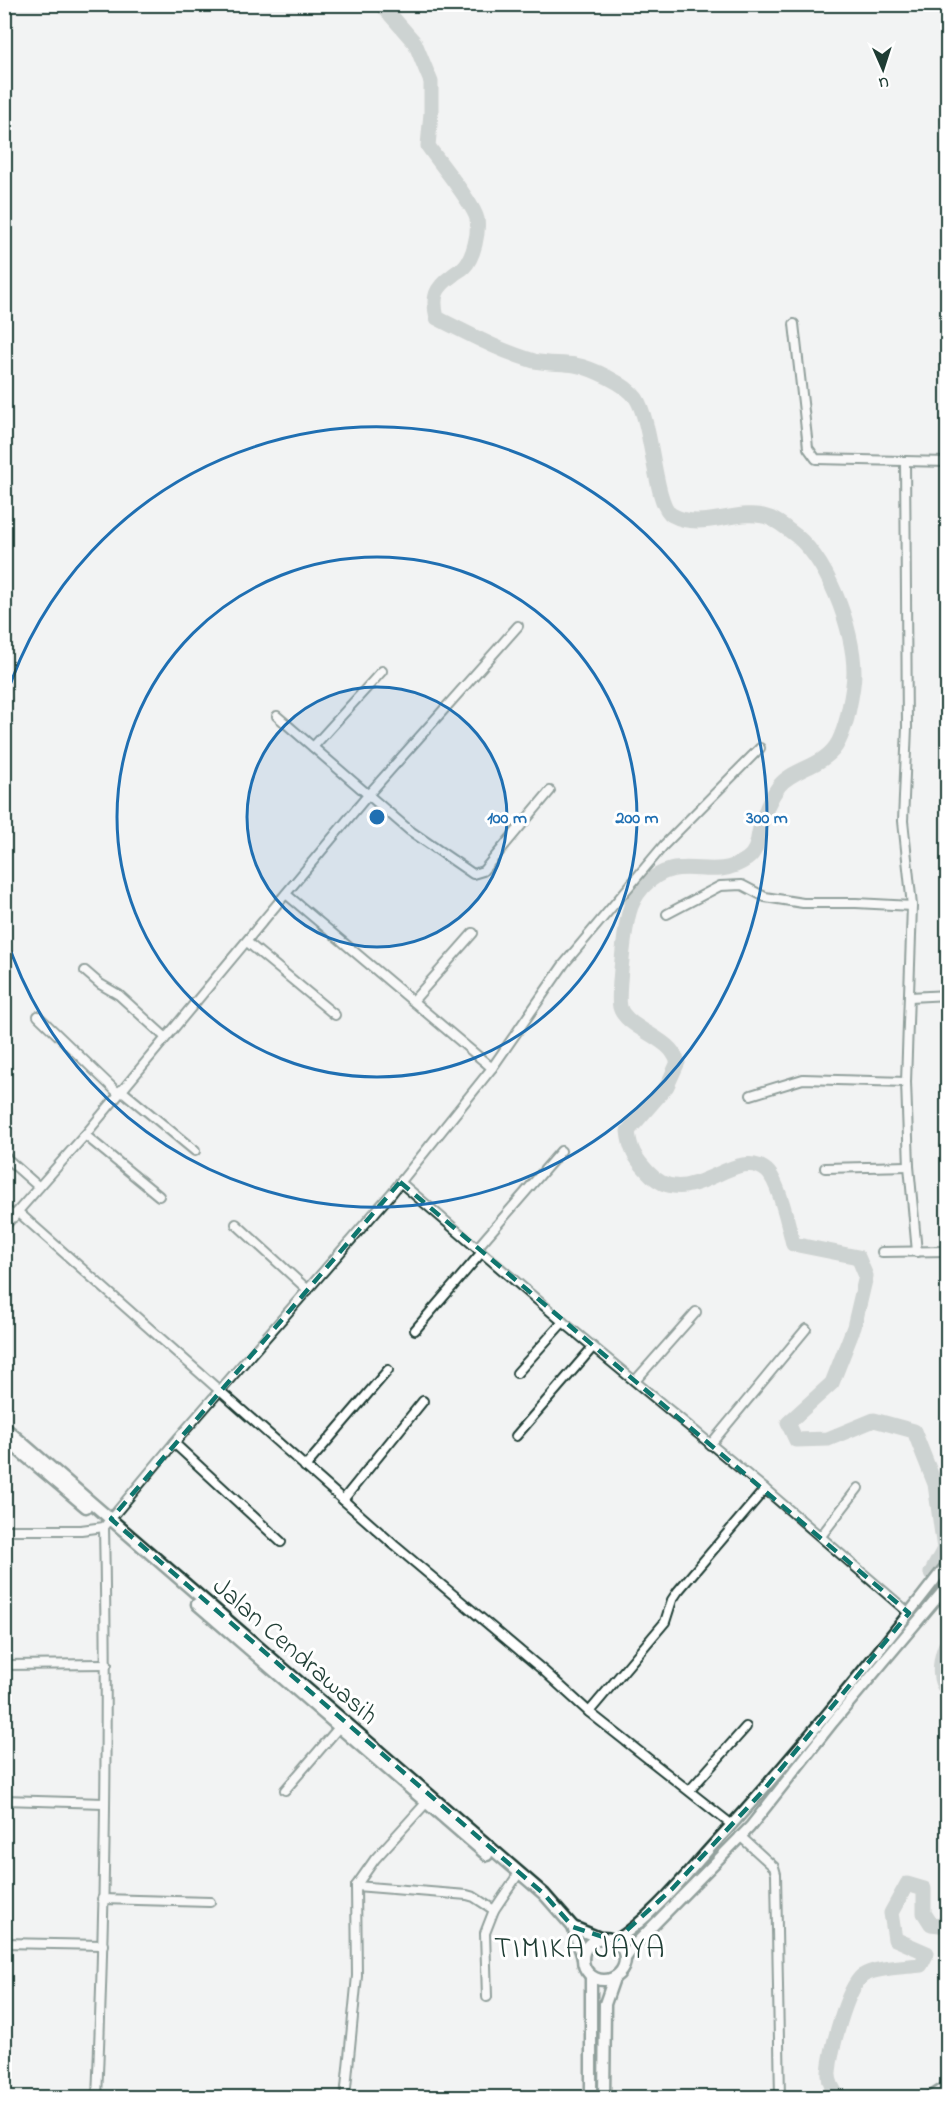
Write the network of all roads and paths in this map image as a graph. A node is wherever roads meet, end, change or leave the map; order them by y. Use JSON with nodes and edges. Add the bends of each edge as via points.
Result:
{"nodes":[{"id":1,"x":794,"y":324,"type":"dead end"},
{"id":2,"x":905,"y":461,"type":"junction"},
{"id":3,"x":948,"y":462,"type":"edge"},
{"id":4,"x":518,"y":626,"type":"dead end"},
{"id":5,"x":382,"y":671,"type":"dead end"},
{"id":6,"x":277,"y":716,"type":"dead end"},
{"id":7,"x":314,"y":747,"type":"junction"},
{"id":8,"x":760,"y":748,"type":"dead end"},
{"id":9,"x":550,"y":791,"type":"dead end"},
{"id":10,"x":368,"y":795,"type":"junction"},
{"id":11,"x":286,"y":894,"type":"junction"},
{"id":12,"x":912,"y":906,"type":"junction"},
{"id":13,"x":667,"y":915,"type":"dead end"},
{"id":14,"x":473,"y":933,"type":"dead end"},
{"id":15,"x":247,"y":942,"type":"junction"},
{"id":16,"x":85,"y":971,"type":"dead end"},
{"id":17,"x":948,"y":995,"type":"edge"},
{"id":18,"x":910,"y":997,"type":"junction"},
{"id":19,"x":413,"y":1001,"type":"junction"},
{"id":20,"x":335,"y":1015,"type":"dead end"},
{"id":21,"x":38,"y":1016,"type":"dead end"},
{"id":22,"x":165,"y":1037,"type":"junction"},
{"id":23,"x":492,"y":1068,"type":"junction"},
{"id":24,"x":906,"y":1082,"type":"junction"},
{"id":25,"x":119,"y":1091,"type":"junction"},
{"id":26,"x":751,"y":1095,"type":"dead end"},
{"id":27,"x":85,"y":1135,"type":"junction"},
{"id":28,"x":195,"y":1151,"type":"dead end"},
{"id":29,"x":561,"y":1151,"type":"dead end"},
{"id":30,"x":4,"y":1156,"type":"edge"},
{"id":31,"x":909,"y":1166,"type":"junction"},
{"id":32,"x":825,"y":1168,"type":"dead end"},
{"id":33,"x":400,"y":1182,"type":"junction"},
{"id":34,"x":39,"y":1187,"type":"junction"},
{"id":35,"x":159,"y":1196,"type":"dead end"},
{"id":36,"x":4,"y":1208,"type":"edge"},
{"id":37,"x":16,"y":1214,"type":"junction"},
{"id":38,"x":236,"y":1224,"type":"dead end"},
{"id":39,"x":4,"y":1227,"type":"edge"},
{"id":40,"x":479,"y":1250,"type":"junction"},
{"id":41,"x":948,"y":1251,"type":"edge"},
{"id":42,"x":882,"y":1252,"type":"dead end"},
{"id":43,"x":916,"y":1252,"type":"junction"},
{"id":44,"x":308,"y":1290,"type":"junction"},
{"id":45,"x":696,"y":1312,"type":"dead end"},
{"id":46,"x":563,"y":1322,"type":"junction"},
{"id":47,"x":806,"y":1329,"type":"dead end"},
{"id":48,"x":415,"y":1330,"type":"dead end"},
{"id":49,"x":592,"y":1347,"type":"junction"},
{"id":50,"x":388,"y":1370,"type":"dead end"},
{"id":51,"x":517,"y":1373,"type":"dead end"},
{"id":52,"x":635,"y":1381,"type":"junction"},
{"id":53,"x":220,"y":1392,"type":"junction"},
{"id":54,"x":423,"y":1401,"type":"dead end"},
{"id":55,"x":4,"y":1427,"type":"edge"},
{"id":56,"x":516,"y":1436,"type":"dead end"},
{"id":57,"x":4,"y":1438,"type":"edge"},
{"id":58,"x":174,"y":1443,"type":"junction"},
{"id":59,"x":710,"y":1444,"type":"junction"},
{"id":60,"x":305,"y":1467,"type":"junction"},
{"id":61,"x":858,"y":1488,"type":"dead end"},
{"id":62,"x":765,"y":1489,"type":"junction"},
{"id":63,"x":343,"y":1500,"type":"junction"},
{"id":64,"x":107,"y":1524,"type":"junction"},
{"id":65,"x":4,"y":1530,"type":"edge"},
{"id":66,"x":821,"y":1536,"type":"junction"},
{"id":67,"x":281,"y":1542,"type":"dead end"},
{"id":68,"x":948,"y":1563,"type":"edge"},
{"id":69,"x":948,"y":1585,"type":"edge"},
{"id":70,"x":909,"y":1613,"type":"junction"},
{"id":71,"x":107,"y":1664,"type":"junction"},
{"id":72,"x":4,"y":1665,"type":"edge"},
{"id":73,"x":589,"y":1712,"type":"junction"},
{"id":74,"x":341,"y":1724,"type":"junction"},
{"id":75,"x":746,"y":1727,"type":"dead end"},
{"id":76,"x":285,"y":1790,"type":"dead end"},
{"id":77,"x":690,"y":1790,"type":"junction"},
{"id":78,"x":4,"y":1800,"type":"edge"},
{"id":79,"x":104,"y":1803,"type":"junction"},
{"id":80,"x":426,"y":1803,"type":"junction"},
{"id":81,"x":450,"y":1818,"type":"junction"},
{"id":82,"x":732,"y":1825,"type":"junction"},
{"id":83,"x":740,"y":1836,"type":"junction"},
{"id":84,"x":517,"y":1876,"type":"junction"},
{"id":85,"x":356,"y":1887,"type":"junction"},
{"id":86,"x":102,"y":1899,"type":"junction"},
{"id":87,"x":210,"y":1902,"type":"dead end"},
{"id":88,"x":495,"y":1910,"type":"junction"},
{"id":89,"x":573,"y":1927,"type":"junction"},
{"id":90,"x":602,"y":1939,"type":"junction"},
{"id":91,"x":615,"y":1941,"type":"junction"},
{"id":92,"x":4,"y":1943,"type":"edge"},
{"id":93,"x":103,"y":1945,"type":"junction"},
{"id":94,"x":583,"y":1958,"type":"junction"},
{"id":95,"x":626,"y":1958,"type":"junction"},
{"id":96,"x":591,"y":1976,"type":"junction"},
{"id":97,"x":614,"y":1978,"type":"junction"},
{"id":98,"x":487,"y":1996,"type":"dead end"},
{"id":99,"x":948,"y":2086,"type":"edge"},
{"id":100,"x":97,"y":2097,"type":"edge"},
{"id":101,"x":345,"y":2097,"type":"edge"},
{"id":102,"x":591,"y":2097,"type":"edge"},
{"id":103,"x":604,"y":2097,"type":"edge"},
{"id":104,"x":780,"y":2097,"type":"edge"},
{"id":105,"x":929,"y":2097,"type":"edge"}],
"edges":[{"from":1,"to":2,"type":"street","via":[[812,456]]},
{"from":2,"to":3,"type":"street"},
{"from":2,"to":12,"type":"street","via":[[907,727],[903,821]]},
{"from":4,"to":10,"type":"street"},
{"from":5,"to":7,"type":"street"},
{"from":6,"to":7,"type":"street"},
{"from":7,"to":10,"type":"street"},
{"from":8,"to":23,"type":"street","via":[[664,845],[564,964]]},
{"from":9,"to":10,"type":"street","via":[[483,872],[476,875],[409,830]]},
{"from":10,"to":11,"type":"street"},
{"from":11,"to":15,"type":"street"},
{"from":11,"to":19,"type":"street"},
{"from":12,"to":13,"type":"street","via":[[803,903],[765,897],[742,885],[729,885],[720,886]]},
{"from":12,"to":18,"type":"street"},
{"from":14,"to":19,"type":"street"},
{"from":15,"to":20,"type":"street"},
{"from":15,"to":22,"type":"street"},
{"from":16,"to":22,"type":"street","via":[[119,995]]},
{"from":17,"to":18,"type":"street"},
{"from":18,"to":24,"type":"street"},
{"from":19,"to":23,"type":"street"},
{"from":21,"to":25,"type":"street"},
{"from":22,"to":25,"type":"street"},
{"from":23,"to":33,"type":"street"},
{"from":24,"to":26,"type":"street","via":[[803,1079]]},
{"from":24,"to":31,"type":"street"},
{"from":25,"to":27,"type":"street"},
{"from":25,"to":28,"type":"street"},
{"from":27,"to":34,"type":"street"},
{"from":27,"to":35,"type":"street"},
{"from":29,"to":40,"type":"street"},
{"from":30,"to":34,"type":"street"},
{"from":31,"to":32,"type":"street"},
{"from":31,"to":43,"type":"street"},
{"from":33,"to":40,"type":"street"},
{"from":33,"to":44,"type":"street"},
{"from":34,"to":37,"type":"street"},
{"from":36,"to":37,"type":"street"},
{"from":37,"to":39,"type":"street"},
{"from":37,"to":53,"type":"street"},
{"from":38,"to":44,"type":"street"},
{"from":40,"to":46,"type":"street"},
{"from":40,"to":48,"type":"street"},
{"from":41,"to":43,"type":"street"},
{"from":42,"to":43,"type":"street"},
{"from":44,"to":53,"type":"street"},
{"from":45,"to":52,"type":"street"},
{"from":46,"to":49,"type":"street"},
{"from":46,"to":51,"type":"street"},
{"from":47,"to":59,"type":"street"},
{"from":49,"to":52,"type":"street"},
{"from":49,"to":56,"type":"street"},
{"from":50,"to":60,"type":"street"},
{"from":52,"to":59,"type":"street"},
{"from":53,"to":58,"type":"street"},
{"from":53,"to":60,"type":"street"},
{"from":54,"to":63,"type":"street"},
{"from":55,"to":64,"type":"main road","name":"Jalan Cendrawasih"},
{"from":57,"to":64,"type":"main road","name":"Jalan Cendrawasih"},
{"from":58,"to":64,"type":"street"},
{"from":58,"to":67,"type":"street"},
{"from":59,"to":62,"type":"street"},
{"from":60,"to":63,"type":"street"},
{"from":61,"to":66,"type":"street"},
{"from":62,"to":66,"type":"street"},
{"from":62,"to":73,"type":"street","via":[[678,1591],[665,1622]]},
{"from":63,"to":73,"type":"street"},
{"from":64,"to":65,"type":"street","via":[[81,1530]]},
{"from":64,"to":71,"type":"street"},
{"from":64,"to":74,"type":"main road","name":"Jalan Cendrawasih"},
{"from":66,"to":70,"type":"street"},
{"from":68,"to":70,"type":"street"},
{"from":69,"to":83,"type":"street"},
{"from":70,"to":82,"type":"street"},
{"from":71,"to":72,"type":"street"},
{"from":71,"to":79,"type":"street"},
{"from":73,"to":77,"type":"street"},
{"from":74,"to":76,"type":"street"},
{"from":74,"to":80,"type":"main road","name":"Jalan Cendrawasih"},
{"from":74,"to":81,"type":"main road","name":"Jalan Cendrawasih"},
{"from":75,"to":77,"type":"street"},
{"from":77,"to":82,"type":"street"},
{"from":78,"to":79,"type":"street"},
{"from":79,"to":86,"type":"street"},
{"from":80,"to":81,"type":"main road","name":"Jalan Cendrawasih"},
{"from":80,"to":85,"type":"street","via":[[375,1859]]},
{"from":81,"to":84,"type":"main road","name":"Jalan Cendrawasih"},
{"from":82,"to":91,"type":"street","via":[[628,1933]]},
{"from":83,"to":95,"type":"street"},
{"from":83,"to":104,"type":"street","via":[[774,1867],[776,1874]]},
{"from":84,"to":88,"type":"street"},
{"from":84,"to":89,"type":"main road","name":"Jalan Cendrawasih","via":[[544,1894]]},
{"from":85,"to":88,"type":"street","via":[[467,1895]]},
{"from":85,"to":101,"type":"street","via":[[357,1976]]},
{"from":86,"to":87,"type":"street"},
{"from":86,"to":93,"type":"street"},
{"from":88,"to":98,"type":"street","via":[[485,1933]]},
{"from":89,"to":90,"type":"main road"},
{"from":89,"to":94,"type":"main road"},
{"from":90,"to":91,"type":"main road"},
{"from":90,"to":94,"type":"main road","via":[[589,1945]]},
{"from":91,"to":95,"type":"main road"},
{"from":92,"to":93,"type":"street"},
{"from":93,"to":100,"type":"street"},
{"from":94,"to":96,"type":"main road"},
{"from":95,"to":97,"type":"main road","via":[[622,1972]]},
{"from":96,"to":97,"type":"main road"},
{"from":96,"to":102,"type":"main road"},
{"from":97,"to":103,"type":"main road","via":[[605,2004]]},
{"from":99,"to":105,"type":"street"}]}
